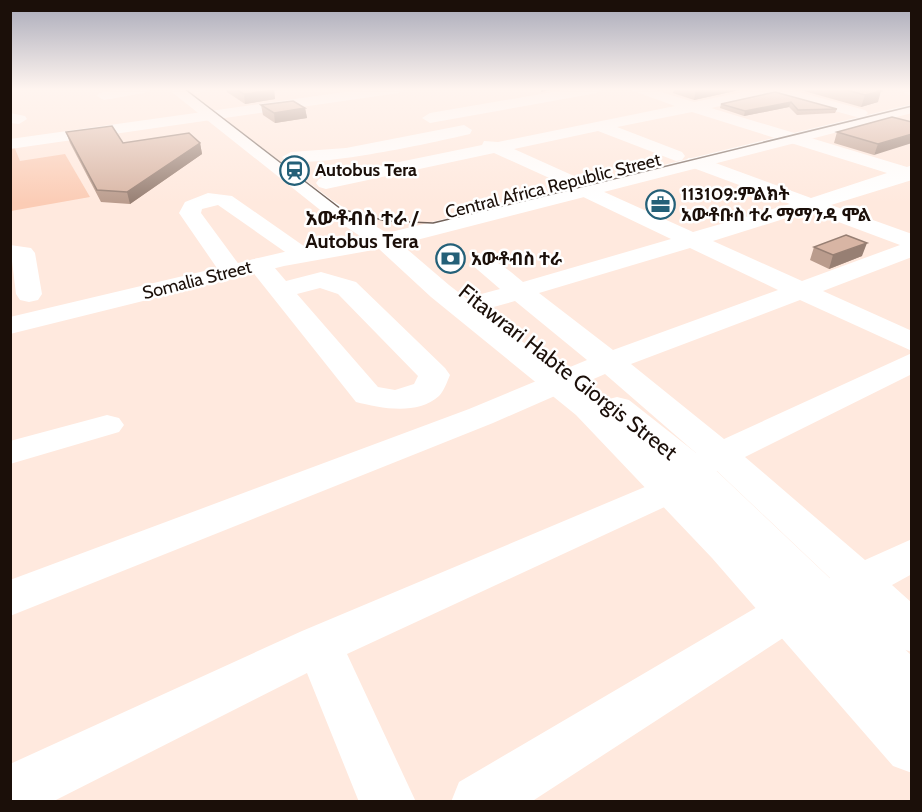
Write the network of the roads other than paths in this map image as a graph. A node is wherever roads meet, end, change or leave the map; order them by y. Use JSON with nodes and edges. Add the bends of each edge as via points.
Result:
{"nodes":[{"id":1,"x":112,"y":127,"type":"edge"},
{"id":2,"x":132,"y":127,"type":"edge"},
{"id":3,"x":234,"y":127,"type":"edge"},
{"id":4,"x":241,"y":127,"type":"edge"},
{"id":5,"x":451,"y":127,"type":"edge"},
{"id":6,"x":483,"y":127,"type":"dead end"},
{"id":7,"x":594,"y":127,"type":"edge"},
{"id":8,"x":600,"y":127,"type":"edge"},
{"id":9,"x":759,"y":127,"type":"edge"},
{"id":10,"x":818,"y":127,"type":"edge"},
{"id":11,"x":118,"y":129,"type":"junction"},
{"id":12,"x":460,"y":131,"type":"junction"},
{"id":13,"x":785,"y":135,"type":"junction"},
{"id":14,"x":323,"y":138,"type":"dead end"},
{"id":15,"x":10,"y":144,"type":"edge"},
{"id":16,"x":494,"y":147,"type":"junction"},
{"id":17,"x":285,"y":152,"type":"junction"},
{"id":18,"x":686,"y":159,"type":"junction"},
{"id":19,"x":910,"y":173,"type":"edge"},
{"id":20,"x":326,"y":183,"type":"junction"},
{"id":21,"x":575,"y":185,"type":"junction"},
{"id":22,"x":812,"y":204,"type":"junction"},
{"id":23,"x":344,"y":216,"type":"junction"},
{"id":24,"x":443,"y":220,"type":"junction"},
{"id":25,"x":392,"y":233,"type":"junction"},
{"id":26,"x":694,"y":240,"type":"junction"},
{"id":27,"x":912,"y":242,"type":"edge"},
{"id":28,"x":912,"y":249,"type":"edge"},
{"id":29,"x":10,"y":252,"type":"edge"},
{"id":30,"x":301,"y":253,"type":"junction"},
{"id":31,"x":483,"y":264,"type":"dead end"},
{"id":32,"x":259,"y":265,"type":"junction"},
{"id":33,"x":228,"y":266,"type":"junction"},
{"id":34,"x":800,"y":290,"type":"junction"},
{"id":35,"x":280,"y":291,"type":"junction"},
{"id":36,"x":521,"y":291,"type":"junction"},
{"id":37,"x":29,"y":294,"type":"dead end"},
{"id":38,"x":479,"y":303,"type":"junction"},
{"id":39,"x":10,"y":319,"type":"edge"},
{"id":40,"x":10,"y":326,"type":"edge"},
{"id":41,"x":912,"y":342,"type":"edge"},
{"id":42,"x":912,"y":362,"type":"edge"},
{"id":43,"x":581,"y":372,"type":"junction"},
{"id":44,"x":107,"y":425,"type":"dead end"},
{"id":45,"x":10,"y":453,"type":"edge"},
{"id":46,"x":695,"y":471,"type":"junction"},
{"id":47,"x":912,"y":554,"type":"edge"},
{"id":48,"x":825,"y":598,"type":"junction"},
{"id":49,"x":10,"y":599,"type":"edge"},
{"id":50,"x":912,"y":633,"type":"edge"},
{"id":51,"x":319,"y":645,"type":"junction"},
{"id":52,"x":912,"y":690,"type":"edge"},
{"id":53,"x":912,"y":748,"type":"edge"},
{"id":54,"x":10,"y":793,"type":"edge"},
{"id":55,"x":388,"y":801,"type":"edge"},
{"id":56,"x":479,"y":801,"type":"edge"}],
"edges":[{"from":1,"to":11,"type":"street"},
{"from":2,"to":11,"type":"street"},
{"from":3,"to":23,"type":"street"},
{"from":4,"to":17,"type":"street","name":"Fitawrari Habte Giorgis Street"},
{"from":5,"to":12,"type":"street"},
{"from":6,"to":12,"type":"street"},
{"from":7,"to":16,"type":"street"},
{"from":8,"to":18,"type":"street"},
{"from":9,"to":13,"type":"street"},
{"from":10,"to":13,"type":"street","name":"Central Africa Republic Street"},
{"from":11,"to":15,"type":"street"},
{"from":12,"to":16,"type":"street"},
{"from":12,"to":17,"type":"street","via":[[346,153]]},
{"from":13,"to":18,"type":"street","name":"Central Africa Republic Street"},
{"from":13,"to":19,"type":"street"},
{"from":14,"to":17,"type":"street"},
{"from":16,"to":20,"type":"street"},
{"from":16,"to":21,"type":"street"},
{"from":17,"to":20,"type":"street","name":"Fitawrari Habte Giorgis Street"},
{"from":18,"to":21,"type":"street","name":"Central Africa Republic Street"},
{"from":18,"to":22,"type":"street"},
{"from":19,"to":22,"type":"street"},
{"from":20,"to":25,"type":"street","name":"Fitawrari Habte Giorgis Street"},
{"from":21,"to":24,"type":"street","name":"Central Africa Republic Street"},
{"from":21,"to":26,"type":"street"},
{"from":22,"to":26,"type":"street"},
{"from":22,"to":27,"type":"street"},
{"from":23,"to":25,"type":"street"},
{"from":23,"to":30,"type":"street"},
{"from":24,"to":25,"type":"street"},
{"from":24,"to":25,"type":"street","name":"Central Africa Republic Street"},
{"from":25,"to":30,"type":"street","name":"Somalia Street"},
{"from":25,"to":30,"type":"street","via":[[352,258]]},
{"from":25,"to":38,"type":"street","name":"Fitawrari Habte Giorgis Street"},
{"from":25,"to":43,"type":"street","via":[[467,312]]},
{"from":26,"to":34,"type":"street"},
{"from":26,"to":36,"type":"street"},
{"from":28,"to":34,"type":"street"},
{"from":29,"to":37,"type":"street","via":[[23,253]]},
{"from":30,"to":32,"type":"street","name":"Somalia Street"},
{"from":30,"to":33,"type":"street"},
{"from":30,"to":33,"type":"street","via":[[225,200],[197,202],[190,213]]},
{"from":31,"to":36,"type":"street"},
{"from":32,"to":35,"type":"street"},
{"from":32,"to":40,"type":"street","name":"Somalia Street"},
{"from":33,"to":39,"type":"street"},
{"from":34,"to":41,"type":"street"},
{"from":34,"to":43,"type":"street"},
{"from":35,"to":35,"type":"street","via":[[367,395],[395,400],[427,390],[433,383],[434,375],[348,288],[321,280]]},
{"from":36,"to":38,"type":"street"},
{"from":36,"to":43,"type":"street"},
{"from":38,"to":43,"type":"street","name":"Fitawrari Habte Giorgis Street"},
{"from":42,"to":46,"type":"street"},
{"from":43,"to":46,"type":"street"},
{"from":43,"to":46,"type":"street"},
{"from":43,"to":49,"type":"street","via":[[481,416]]},
{"from":44,"to":45,"type":"street"},
{"from":46,"to":48,"type":"street"},
{"from":46,"to":48,"type":"street"},
{"from":46,"to":51,"type":"street"},
{"from":47,"to":48,"type":"street"},
{"from":48,"to":50,"type":"street"},
{"from":48,"to":52,"type":"street"},
{"from":48,"to":53,"type":"street"},
{"from":48,"to":56,"type":"street"},
{"from":51,"to":54,"type":"street"},
{"from":51,"to":55,"type":"street"}]}
